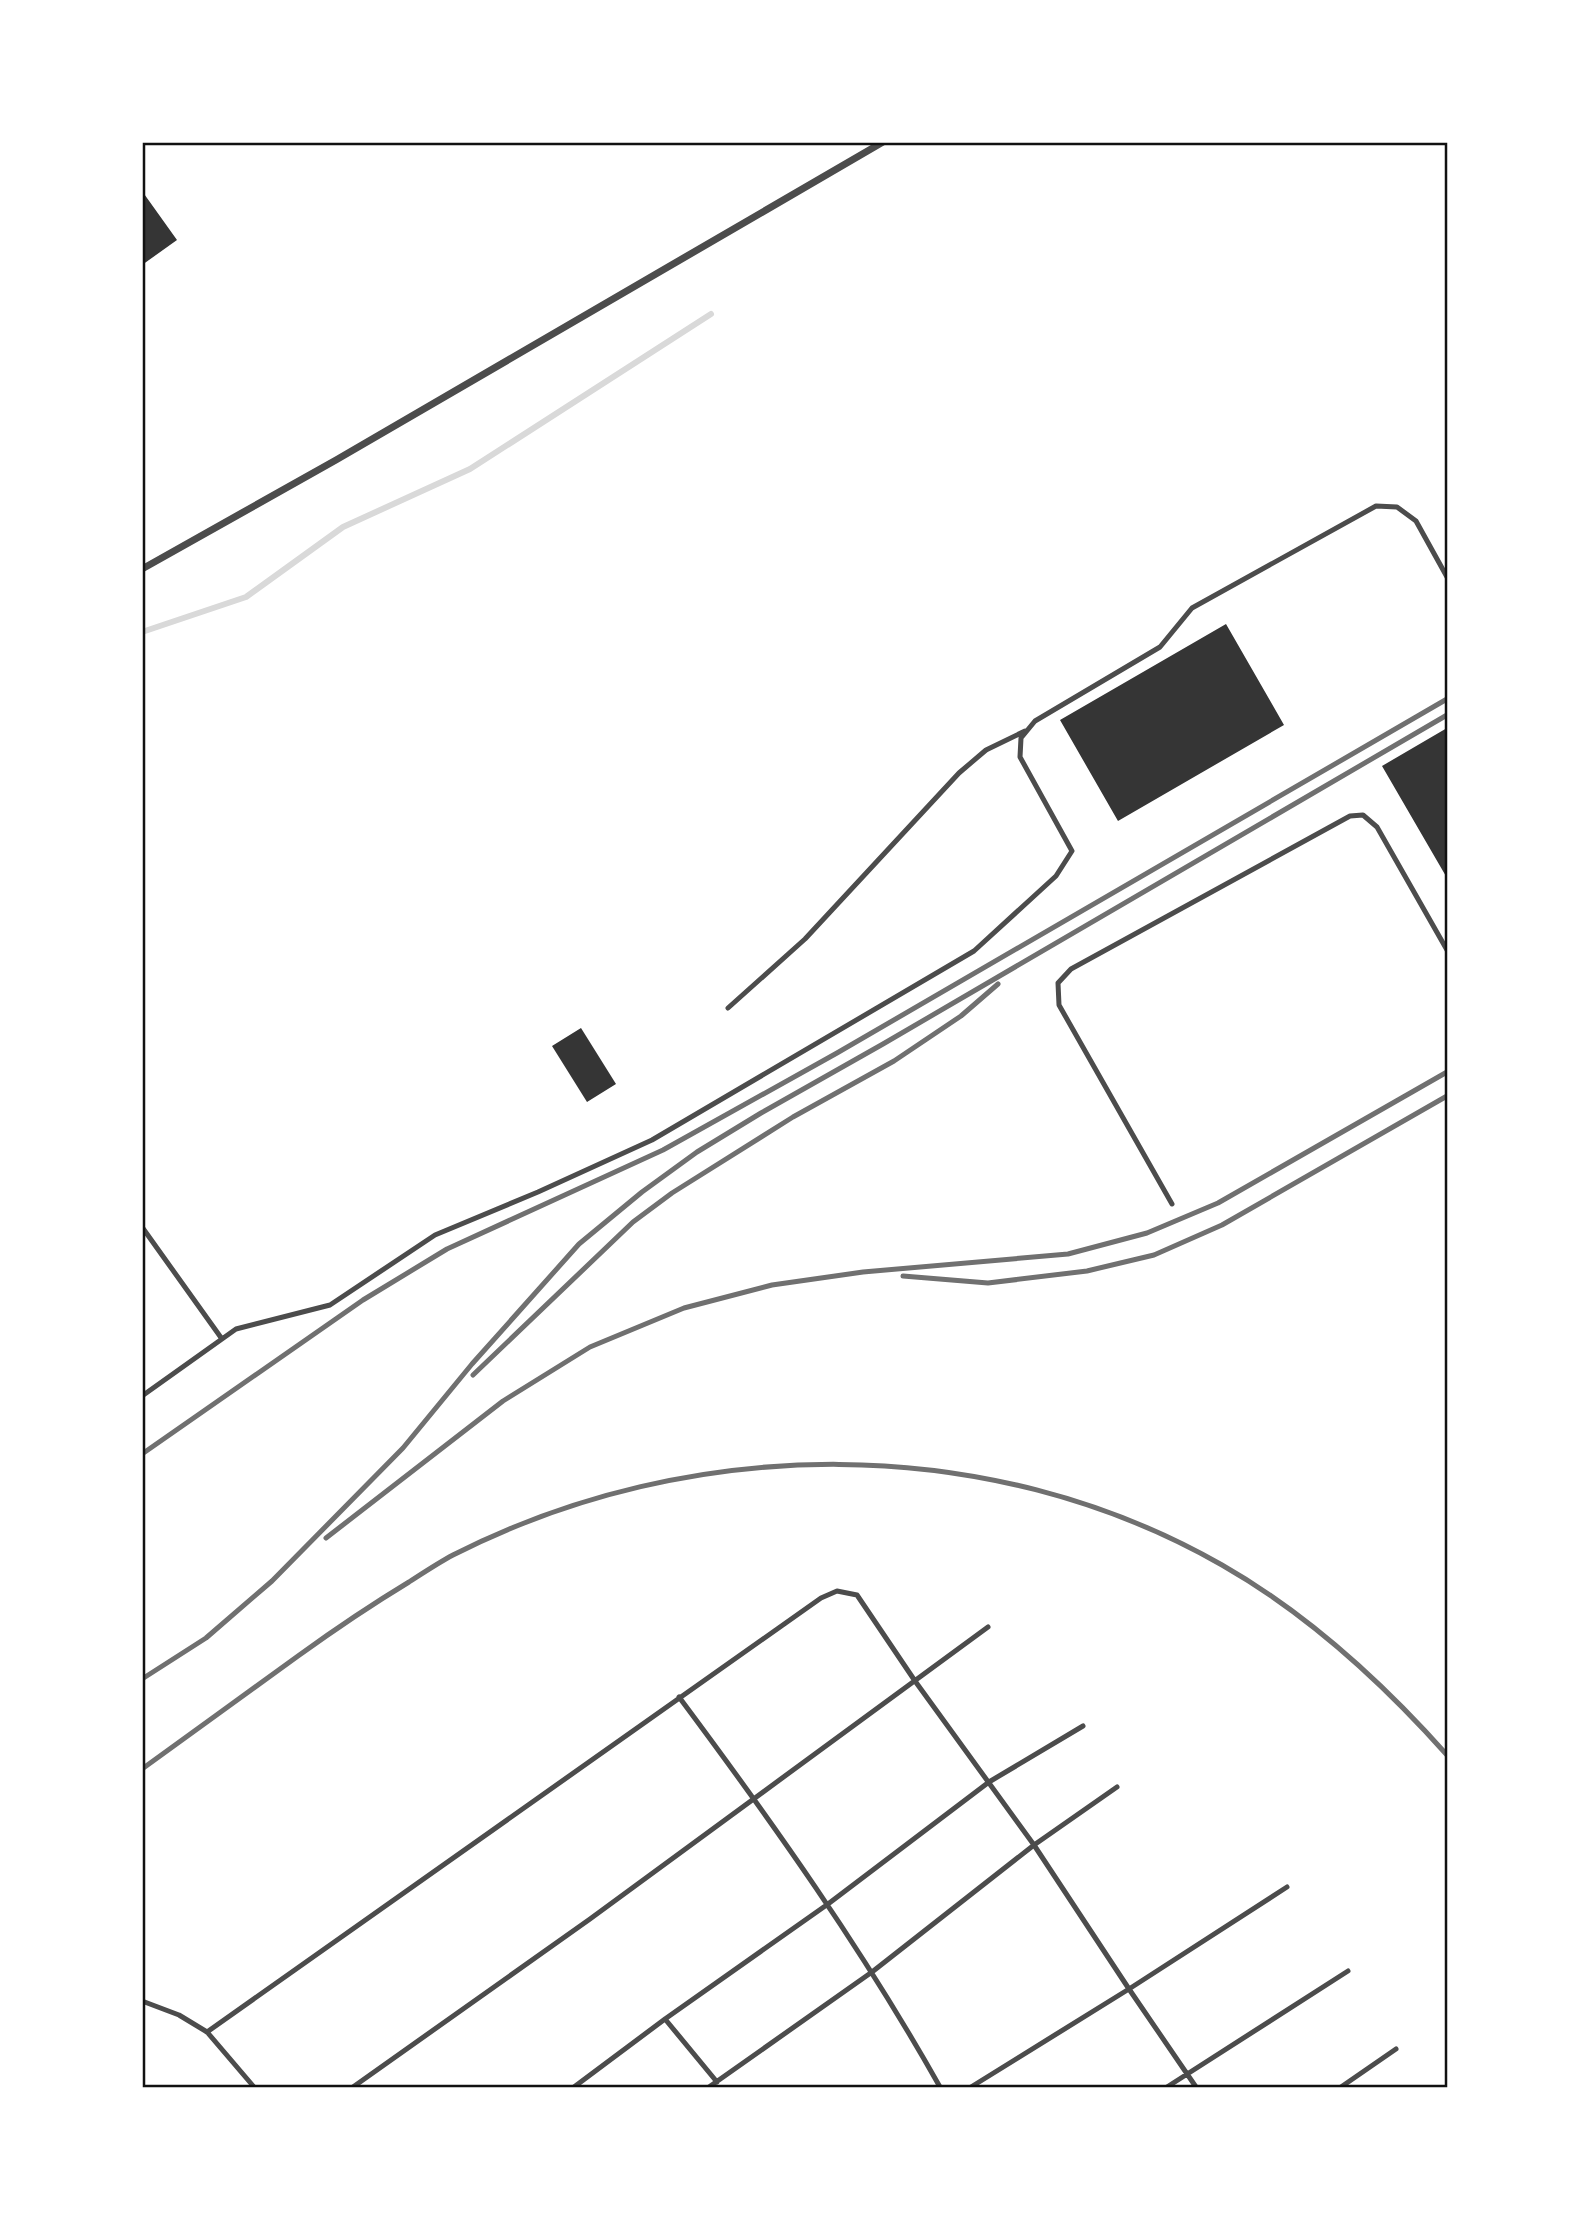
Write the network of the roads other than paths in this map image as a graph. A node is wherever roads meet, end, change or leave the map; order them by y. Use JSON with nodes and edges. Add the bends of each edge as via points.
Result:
{"nodes":[{"id":1,"x":883,"y":142,"type":"edge"},
{"id":2,"x":142,"y":569,"type":"edge"},
{"id":3,"x":1447,"y":577,"type":"edge"},
{"id":4,"x":1028,"y":730,"type":"junction"},
{"id":5,"x":1447,"y":950,"type":"edge"},
{"id":6,"x":728,"y":1007,"type":"dead end"},
{"id":7,"x":1172,"y":1204,"type":"dead end"},
{"id":8,"x":142,"y":1227,"type":"edge"},
{"id":9,"x":222,"y":1339,"type":"junction"},
{"id":10,"x":142,"y":1396,"type":"edge"},
{"id":11,"x":988,"y":1628,"type":"dead end"},
{"id":12,"x":915,"y":1681,"type":"junction"},
{"id":13,"x":678,"y":1697,"type":"junction"},
{"id":14,"x":1083,"y":1726,"type":"dead end"},
{"id":15,"x":989,"y":1782,"type":"junction"},
{"id":16,"x":1117,"y":1787,"type":"dead end"},
{"id":17,"x":754,"y":1798,"type":"junction"},
{"id":18,"x":1034,"y":1845,"type":"junction"},
{"id":19,"x":1287,"y":1888,"type":"dead end"},
{"id":20,"x":828,"y":1905,"type":"junction"},
{"id":21,"x":1348,"y":1971,"type":"dead end"},
{"id":22,"x":872,"y":1972,"type":"junction"},
{"id":23,"x":1129,"y":1989,"type":"junction"},
{"id":24,"x":142,"y":2001,"type":"edge"},
{"id":25,"x":665,"y":2019,"type":"junction"},
{"id":26,"x":207,"y":2032,"type":"junction"},
{"id":27,"x":1396,"y":2049,"type":"dead end"},
{"id":28,"x":1189,"y":2074,"type":"junction"},
{"id":29,"x":717,"y":2082,"type":"junction"},
{"id":30,"x":254,"y":2087,"type":"edge"},
{"id":31,"x":353,"y":2087,"type":"edge"},
{"id":32,"x":574,"y":2087,"type":"edge"},
{"id":33,"x":709,"y":2087,"type":"edge"},
{"id":34,"x":940,"y":2087,"type":"edge"},
{"id":35,"x":971,"y":2087,"type":"edge"},
{"id":36,"x":1167,"y":2087,"type":"edge"},
{"id":37,"x":1196,"y":2087,"type":"edge"},
{"id":38,"x":1341,"y":2087,"type":"edge"}],
"edges":[{"from":1,"to":2,"type":"street"},
{"from":3,"to":4,"type":"lane","via":[[1416,521],[1397,508],[1376,506],[1192,608],[1160,647],[1035,721]]},
{"from":4,"to":6,"type":"lane","via":[[986,750],[959,773],[805,939]]},
{"from":4,"to":9,"type":"lane","via":[[1021,738],[1020,757],[1072,851],[1056,876],[974,951],[652,1140],[435,1235],[330,1305],[236,1329]]},
{"from":5,"to":7,"type":"lane","via":[[1377,827],[1363,815],[1350,816],[1071,969],[1058,983],[1059,1005]]},
{"from":8,"to":9,"type":"lane"},
{"from":9,"to":10,"type":"lane"},
{"from":11,"to":12,"type":"lane"},
{"from":12,"to":13,"type":"lane","via":[[856,1595],[837,1591]]},
{"from":12,"to":15,"type":"lane"},
{"from":12,"to":17,"type":"lane"},
{"from":13,"to":17,"type":"lane"},
{"from":13,"to":26,"type":"lane"},
{"from":14,"to":15,"type":"lane"},
{"from":15,"to":18,"type":"lane"},
{"from":15,"to":20,"type":"lane"},
{"from":16,"to":18,"type":"lane"},
{"from":17,"to":20,"type":"lane"},
{"from":17,"to":31,"type":"lane"},
{"from":18,"to":22,"type":"lane"},
{"from":18,"to":23,"type":"lane"},
{"from":19,"to":23,"type":"lane"},
{"from":20,"to":22,"type":"lane"},
{"from":20,"to":25,"type":"lane"},
{"from":21,"to":28,"type":"lane"},
{"from":22,"to":29,"type":"lane"},
{"from":22,"to":34,"type":"lane"},
{"from":23,"to":28,"type":"lane"},
{"from":23,"to":35,"type":"lane"},
{"from":24,"to":26,"type":"lane"},
{"from":25,"to":29,"type":"lane"},
{"from":25,"to":32,"type":"lane"},
{"from":26,"to":30,"type":"lane"},
{"from":27,"to":38,"type":"lane"},
{"from":28,"to":36,"type":"lane"},
{"from":28,"to":37,"type":"lane"},
{"from":29,"to":33,"type":"lane"}]}
